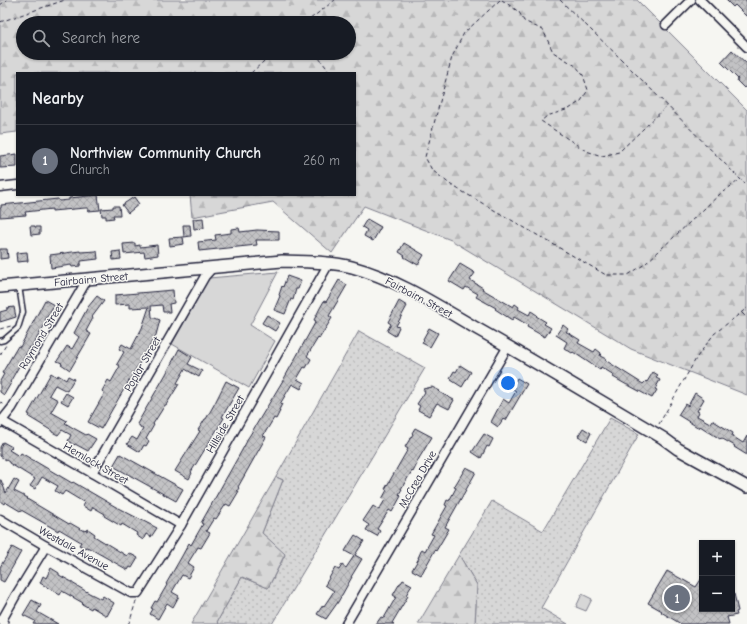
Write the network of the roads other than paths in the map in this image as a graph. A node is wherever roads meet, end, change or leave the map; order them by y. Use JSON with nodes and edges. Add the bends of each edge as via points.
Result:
{"nodes":[{"id":1,"x":691,"y":0,"type":"edge"},
{"id":2,"x":700,"y":0,"type":"edge"},
{"id":3,"x":666,"y":25,"type":"dead end"},
{"id":4,"x":747,"y":47,"type":"edge"},
{"id":5,"x":16,"y":186,"type":"edge"},
{"id":6,"x":0,"y":187,"type":"edge"},
{"id":7,"x":329,"y":263,"type":"junction"},
{"id":8,"x":213,"y":267,"type":"junction"},
{"id":9,"x":87,"y":280,"type":"junction"},
{"id":10,"x":19,"y":286,"type":"junction"},
{"id":11,"x":0,"y":288,"type":"edge"},
{"id":12,"x":0,"y":341,"type":"edge"},
{"id":13,"x":508,"y":346,"type":"junction"},
{"id":14,"x":0,"y":421,"type":"edge"},
{"id":15,"x":92,"y":473,"type":"junction"},
{"id":16,"x":747,"y":487,"type":"edge"},
{"id":17,"x":0,"y":519,"type":"edge"},
{"id":18,"x":180,"y":525,"type":"junction"},
{"id":19,"x":46,"y":546,"type":"junction"},
{"id":20,"x":138,"y":593,"type":"joint"},
{"id":21,"x":4,"y":624,"type":"edge"},
{"id":22,"x":346,"y":624,"type":"edge"}],
"edges":[{"from":1,"to":3,"type":"street"},
{"from":2,"to":4,"type":"street"},
{"from":5,"to":6,"type":"street"},
{"from":7,"to":8,"type":"main road","name":"Fairbairn Street","via":[[282,261]]},
{"from":7,"to":13,"type":"main road","name":"Fairbairn Street","via":[[379,276],[413,292]]},
{"from":7,"to":18,"type":"street","name":"Hillside Street"},
{"from":8,"to":9,"type":"main road","name":"Fairbairn Street"},
{"from":8,"to":15,"type":"street","name":"Poplar Street","via":[[204,276]]},
{"from":9,"to":10,"type":"main road","name":"Fairbairn Street"},
{"from":9,"to":14,"type":"street","name":"Raymond Street","via":[[12,408]]},
{"from":10,"to":11,"type":"main road","name":"Fairbairn Street"},
{"from":10,"to":12,"type":"lane","via":[[23,312],[18,328]]},
{"from":13,"to":16,"type":"main road","name":"Fairbairn Street","via":[[678,449]]},
{"from":13,"to":22,"type":"street","name":"McCrea Drive"},
{"from":14,"to":15,"type":"street","name":"Hemlock Street"},
{"from":15,"to":18,"type":"street","name":"Hemlock Street"},
{"from":17,"to":19,"type":"street","name":"Westdale Avenue"},
{"from":18,"to":20,"type":"street","name":"Hillside Street"},
{"from":19,"to":20,"type":"street","name":"Westdale Avenue","via":[[131,593]]},
{"from":19,"to":21,"type":"street","via":[[2,620]]}]}
